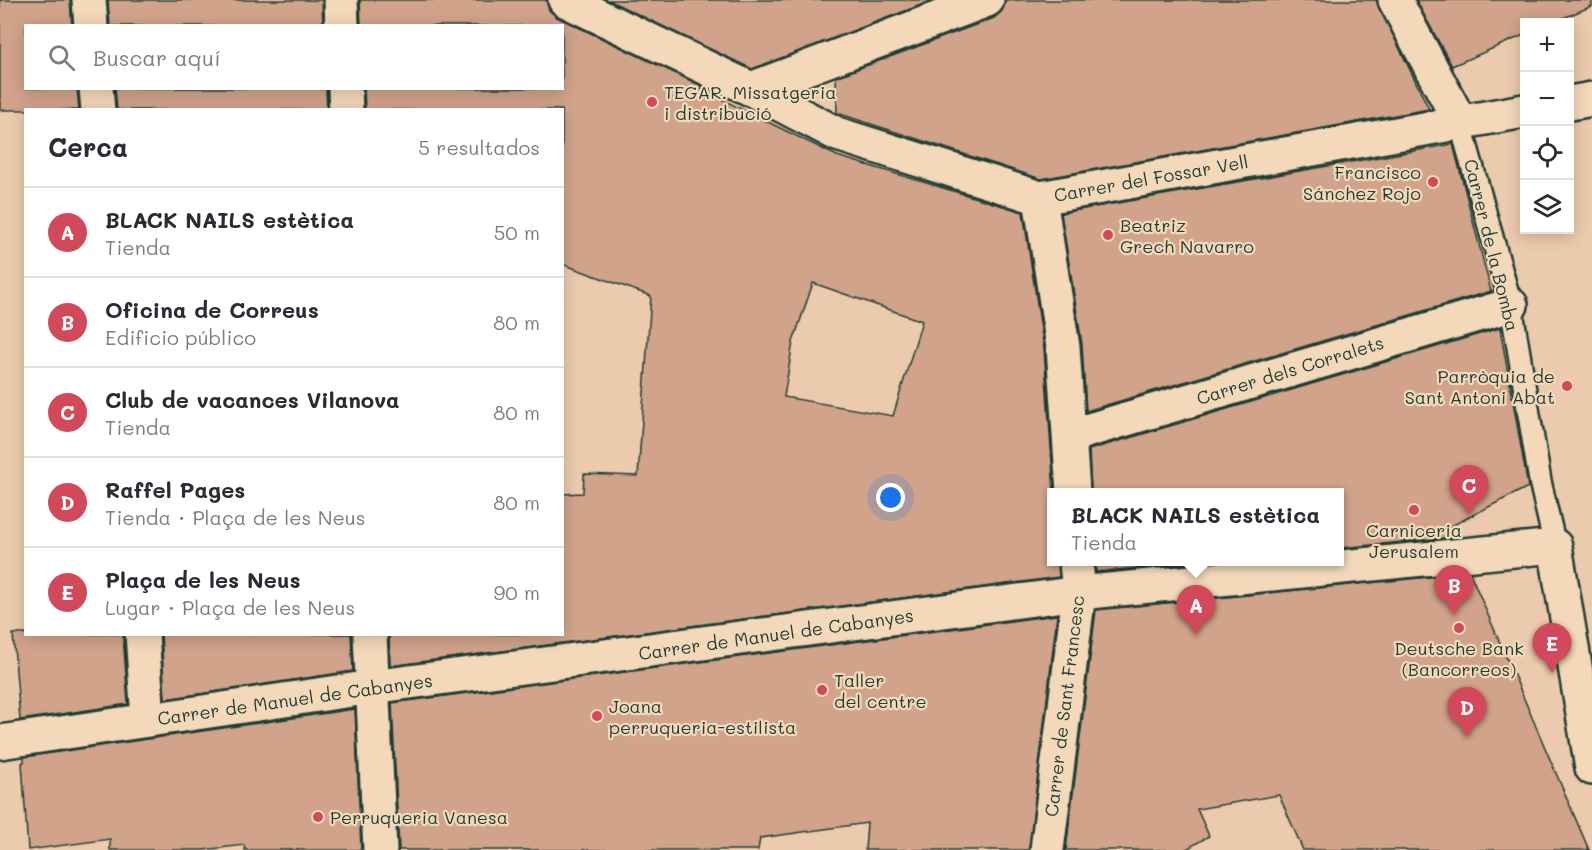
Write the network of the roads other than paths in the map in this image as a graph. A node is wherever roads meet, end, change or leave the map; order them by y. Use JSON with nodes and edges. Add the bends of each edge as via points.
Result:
{"nodes":[{"id":1,"x":89,"y":0,"type":"edge"},
{"id":2,"x":340,"y":0,"type":"edge"},
{"id":3,"x":565,"y":0,"type":"edge"},
{"id":4,"x":987,"y":0,"type":"edge"},
{"id":5,"x":1395,"y":0,"type":"edge"},
{"id":6,"x":91,"y":24,"type":"edge"},
{"id":7,"x":342,"y":24,"type":"edge"},
{"id":8,"x":751,"y":89,"type":"junction"},
{"id":9,"x":96,"y":90,"type":"edge"},
{"id":10,"x":345,"y":90,"type":"edge"},
{"id":11,"x":1592,"y":99,"type":"edge"},
{"id":12,"x":1574,"y":102,"type":"edge"},
{"id":13,"x":98,"y":108,"type":"edge"},
{"id":14,"x":346,"y":108,"type":"edge"},
{"id":15,"x":1520,"y":112,"type":"edge"},
{"id":16,"x":1460,"y":122,"type":"junction"},
{"id":17,"x":1040,"y":198,"type":"junction"},
{"id":18,"x":1511,"y":305,"type":"junction"},
{"id":19,"x":1069,"y":436,"type":"junction"},
{"id":20,"x":1072,"y":488,"type":"edge"},
{"id":21,"x":1555,"y":546,"type":"junction"},
{"id":22,"x":1344,"y":560,"type":"edge"},
{"id":23,"x":1247,"y":566,"type":"edge"},
{"id":24,"x":1078,"y":577,"type":"edge"},
{"id":25,"x":142,"y":636,"type":"edge"},
{"id":26,"x":370,"y":636,"type":"edge"},
{"id":27,"x":372,"y":687,"type":"junction"},
{"id":28,"x":148,"y":719,"type":"junction"},
{"id":29,"x":0,"y":742,"type":"edge"},
{"id":30,"x":1592,"y":768,"type":"edge"},
{"id":31,"x":380,"y":850,"type":"edge"},
{"id":32,"x":1047,"y":850,"type":"edge"}],
"edges":[{"from":1,"to":6,"type":"street"},
{"from":2,"to":7,"type":"street"},
{"from":3,"to":8,"type":"street","name":"Carrer del Fossar Vell"},
{"from":4,"to":8,"type":"street"},
{"from":5,"to":16,"type":"street"},
{"from":8,"to":17,"type":"street","name":"Carrer del Fossar Vell","via":[[837,134]]},
{"from":9,"to":13,"type":"street"},
{"from":10,"to":14,"type":"street"},
{"from":11,"to":12,"type":"street"},
{"from":15,"to":16,"type":"street","name":"Carrer del Fossar Vell"},
{"from":16,"to":17,"type":"street","name":"Carrer del Fossar Vell"},
{"from":16,"to":18,"type":"lane","name":"Carrer de la Bomba"},
{"from":17,"to":19,"type":"street","via":[[1063,347]]},
{"from":18,"to":19,"type":"street","name":"Carrer dels Corralets"},
{"from":18,"to":21,"type":"lane","name":"Carrer de la Bomba","via":[[1540,481]]},
{"from":19,"to":20,"type":"street"},
{"from":21,"to":22,"type":"street","name":"Carrer de Manuel de Cabanyes"},
{"from":21,"to":30,"type":"street"},
{"from":23,"to":24,"type":"street","name":"Carrer de Manuel de Cabanyes"},
{"from":24,"to":27,"type":"street","name":"Carrer de Manuel de Cabanyes"},
{"from":24,"to":32,"type":"street","name":"Carrer de Sant Francesc"},
{"from":25,"to":28,"type":"street"},
{"from":26,"to":27,"type":"street"},
{"from":27,"to":28,"type":"street","name":"Carrer de Manuel de Cabanyes"},
{"from":27,"to":31,"type":"street"},
{"from":28,"to":29,"type":"street","name":"Carrer de Manuel de Cabanyes"}]}
